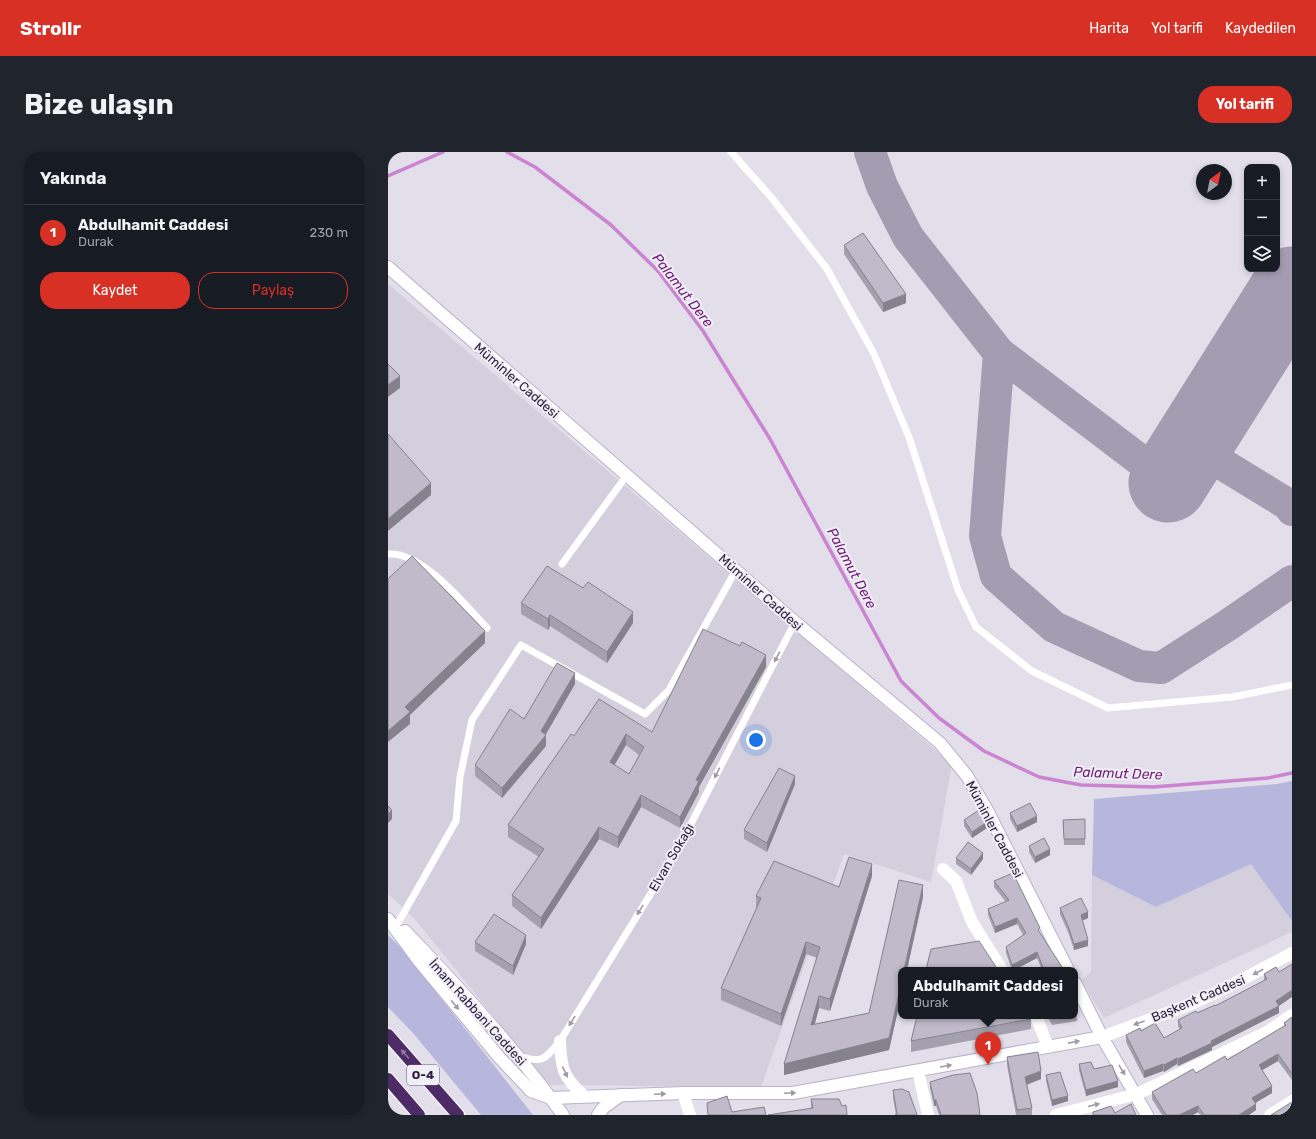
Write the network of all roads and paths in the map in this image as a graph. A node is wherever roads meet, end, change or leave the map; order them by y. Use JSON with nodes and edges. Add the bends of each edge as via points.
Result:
{"nodes":[{"id":1,"x":732,"y":152,"type":"edge"},
{"id":2,"x":388,"y":267,"type":"edge"},
{"id":3,"x":627,"y":476,"type":"junction"},
{"id":4,"x":388,"y":554,"type":"edge"},
{"id":5,"x":562,"y":564,"type":"dead end"},
{"id":6,"x":736,"y":570,"type":"junction"},
{"id":7,"x":794,"y":622,"type":"junction"},
{"id":8,"x":486,"y":628,"type":"dead end"},
{"id":9,"x":1292,"y":685,"type":"edge"},
{"id":10,"x":943,"y":869,"type":"dead end"},
{"id":11,"x":388,"y":913,"type":"edge"},
{"id":12,"x":393,"y":921,"type":"edge"},
{"id":13,"x":1292,"y":953,"type":"edge"},
{"id":14,"x":1000,"y":967,"type":"edge"},
{"id":15,"x":1066,"y":967,"type":"edge"},
{"id":16,"x":1078,"y":989,"type":"edge"},
{"id":17,"x":1292,"y":1015,"type":"edge"},
{"id":18,"x":1037,"y":1019,"type":"edge"},
{"id":19,"x":388,"y":1035,"type":"edge"},
{"id":20,"x":1102,"y":1037,"type":"junction"},
{"id":21,"x":560,"y":1041,"type":"junction"},
{"id":22,"x":1048,"y":1047,"type":"junction"},
{"id":23,"x":519,"y":1056,"type":"junction"},
{"id":24,"x":918,"y":1071,"type":"junction"},
{"id":25,"x":388,"y":1079,"type":"edge"},
{"id":26,"x":683,"y":1093,"type":"junction"},
{"id":27,"x":1137,"y":1094,"type":"junction"},
{"id":28,"x":621,"y":1095,"type":"junction"},
{"id":29,"x":584,"y":1096,"type":"junction"},
{"id":30,"x":551,"y":1098,"type":"junction"},
{"id":31,"x":1292,"y":1101,"type":"edge"},
{"id":32,"x":419,"y":1115,"type":"edge"},
{"id":33,"x":458,"y":1115,"type":"edge"},
{"id":34,"x":563,"y":1115,"type":"edge"},
{"id":35,"x":598,"y":1115,"type":"edge"},
{"id":36,"x":690,"y":1115,"type":"edge"},
{"id":37,"x":928,"y":1115,"type":"edge"},
{"id":38,"x":1056,"y":1115,"type":"edge"},
{"id":39,"x":1147,"y":1115,"type":"edge"},
{"id":40,"x":1270,"y":1115,"type":"edge"}],
"edges":[{"from":1,"to":9,"type":"lane","via":[[771,197],[827,270],[874,354],[909,437],[958,590],[976,627],[1032,671],[1108,708],[1232,698]]},
{"from":2,"to":3,"type":"street","name":"Müminler Caddesi"},
{"from":3,"to":5,"type":"lane"},
{"from":3,"to":6,"type":"street","name":"Müminler Caddesi"},
{"from":4,"to":8,"type":"lane","via":[[410,558],[440,580]]},
{"from":6,"to":7,"type":"street","name":"Müminler Caddesi"},
{"from":6,"to":12,"type":"lane","via":[[669,690],[645,714],[521,645],[472,720],[460,777],[456,821]]},
{"from":7,"to":15,"type":"street","name":"Müminler Caddesi","via":[[940,743],[967,776]]},
{"from":7,"to":21,"type":"lane","name":"Elvan Sokağı","one_way":true,"via":[[677,851]]},
{"from":10,"to":14,"type":"street","via":[[956,881],[972,922]]},
{"from":11,"to":12,"type":"street","name":"İmam Rabbani Caddesi"},
{"from":12,"to":23,"type":"street","name":"İmam Rabbani Caddesi","via":[[468,997]]},
{"from":12,"to":30,"type":"street","name":"Başkent Caddesi","one_way":true,"via":[[419,961],[530,1092]]},
{"from":13,"to":20,"type":"street","name":"Başkent Caddesi","one_way":true,"via":[[1191,1004]]},
{"from":16,"to":20,"type":"street"},
{"from":17,"to":27,"type":"street","via":[[1268,1032]]},
{"from":18,"to":22,"type":"street"},
{"from":33,"to":19,"type":"highway","number":"O-4","one_way":true},
{"from":22,"to":20,"type":"street","name":"Başkent Caddesi","one_way":true},
{"from":20,"to":27,"type":"street","one_way":true},
{"from":21,"to":23,"type":"lane","name":"Elvan Sokağı","via":[[546,1058],[534,1061]]},
{"from":21,"to":29,"type":"street","one_way":true,"via":[[561,1064],[570,1083]]},
{"from":24,"to":22,"type":"street","name":"Başkent Caddesi","one_way":true},
{"from":23,"to":30,"type":"street","name":"İmam Rabbani Caddesi"},
{"from":26,"to":24,"type":"street","name":"Başkent Caddesi","one_way":true,"via":[[793,1093]]},
{"from":24,"to":37,"type":"street"},
{"from":25,"to":32,"type":"highway","number":"O-4"},
{"from":28,"to":26,"type":"street","name":"Başkent Caddesi","one_way":true},
{"from":26,"to":36,"type":"street"},
{"from":38,"to":27,"type":"street","one_way":true},
{"from":27,"to":39,"type":"street"},
{"from":28,"to":29,"type":"street","name":"Başkent Caddesi"},
{"from":28,"to":35,"type":"street","via":[[603,1108]]},
{"from":29,"to":30,"type":"street","name":"Başkent Caddesi"},
{"from":30,"to":34,"type":"street","name":"İmam Rabbani Caddesi"},
{"from":31,"to":40,"type":"street"}]}
